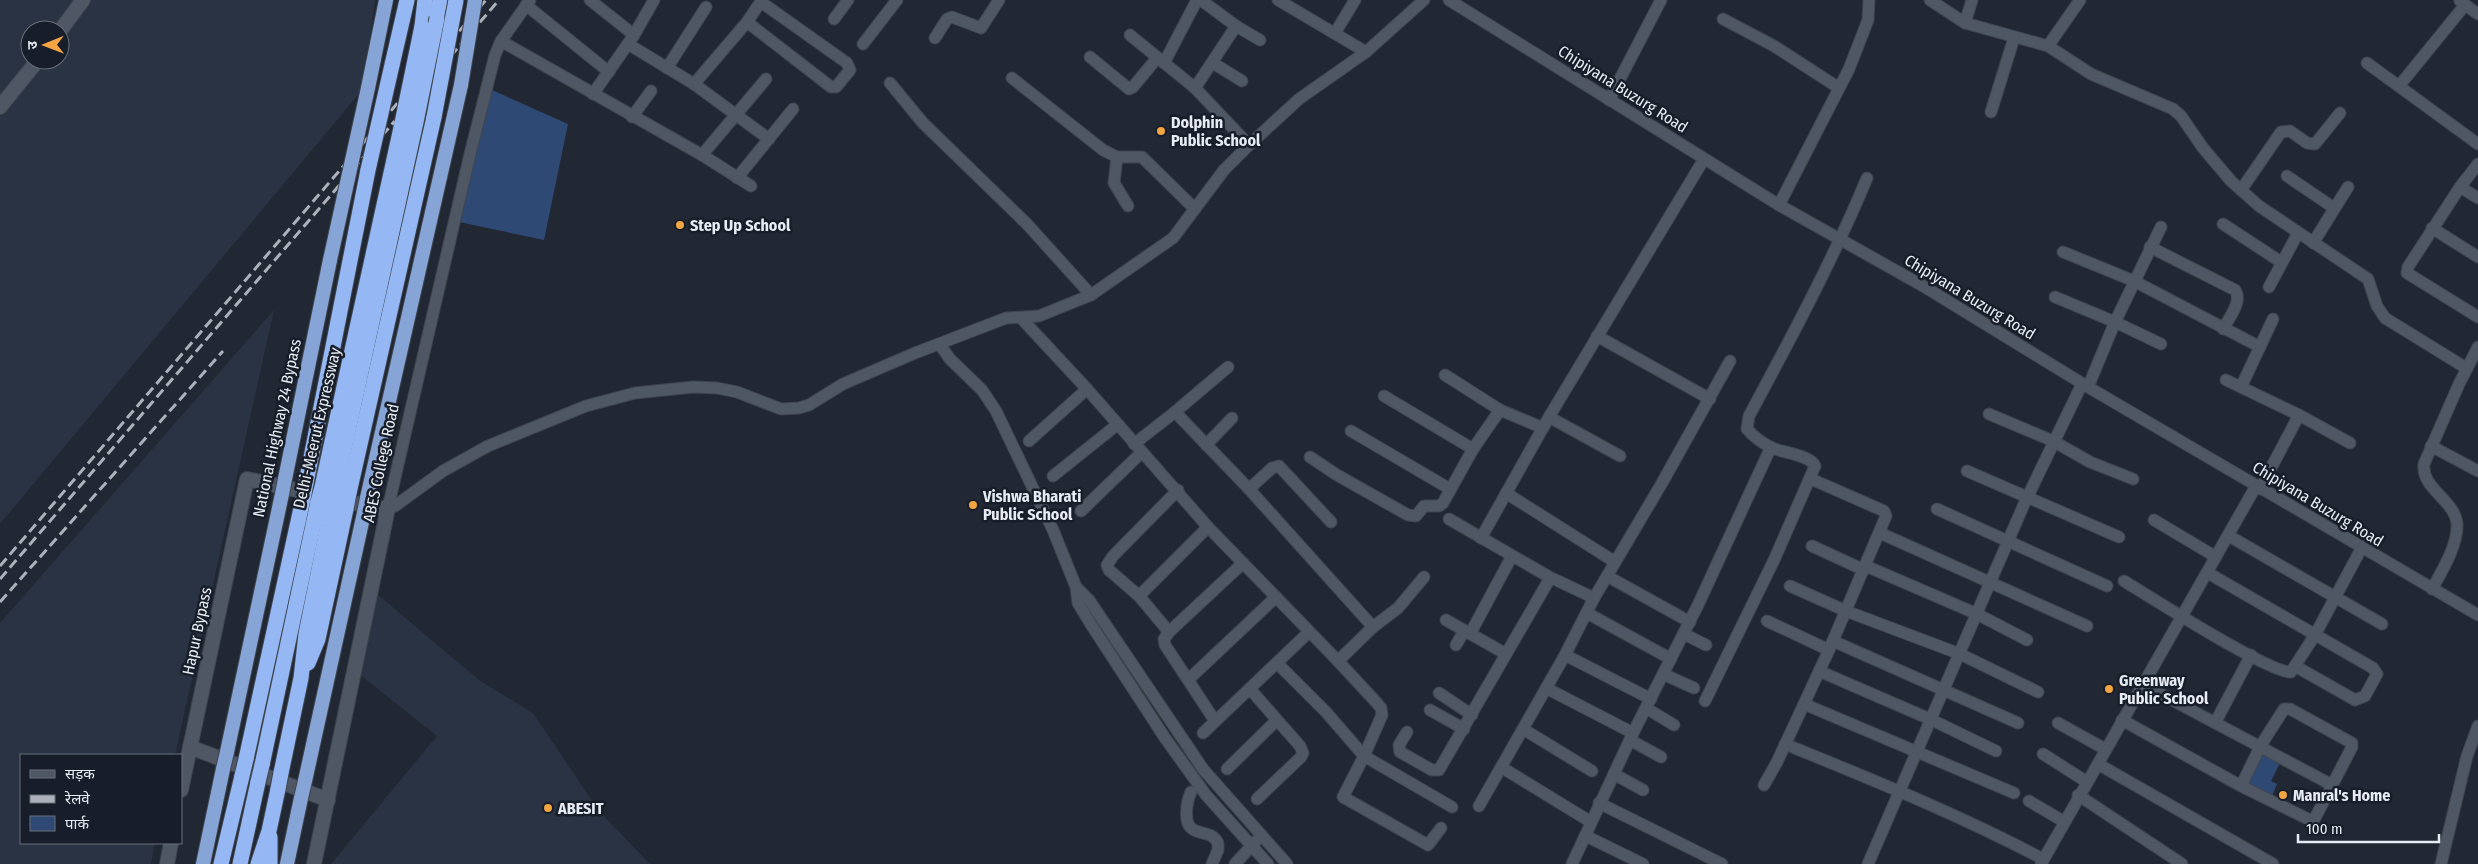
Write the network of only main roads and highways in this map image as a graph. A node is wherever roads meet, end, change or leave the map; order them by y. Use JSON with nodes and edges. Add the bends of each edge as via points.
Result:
{"nodes":[{"id":1,"x":386,"y":0,"type":"edge"},
{"id":2,"x":407,"y":0,"type":"edge"},
{"id":3,"x":424,"y":0,"type":"edge"},
{"id":4,"x":440,"y":0,"type":"edge"},
{"id":5,"x":456,"y":0,"type":"edge"},
{"id":6,"x":475,"y":0,"type":"edge"},
{"id":7,"x":409,"y":122,"type":"junction"},
{"id":8,"x":335,"y":490,"type":"junction"},
{"id":9,"x":332,"y":505,"type":"junction"},
{"id":10,"x":236,"y":805,"type":"junction"},
{"id":11,"x":269,"y":830,"type":"junction"},
{"id":12,"x":203,"y":864,"type":"edge"},
{"id":13,"x":221,"y":864,"type":"edge"},
{"id":14,"x":231,"y":864,"type":"edge"},
{"id":15,"x":240,"y":864,"type":"edge"},
{"id":16,"x":258,"y":864,"type":"edge"},
{"id":17,"x":270,"y":864,"type":"edge"},
{"id":18,"x":287,"y":864,"type":"edge"}],
"edges":[{"from":1,"to":12,"type":"highway","name":"National Highway 24 Bypass","bridge":true},
{"from":2,"to":10,"type":"highway","bridge":true,"via":[[368,170],[303,499]]},
{"from":3,"to":7,"type":"highway","name":"Delhi-Meerut Expressway","bridge":true},
{"from":4,"to":7,"type":"highway","name":"Delhi-Meerut Expressway","bridge":true},
{"from":5,"to":8,"type":"highway","bridge":true,"via":[[434,117]]},
{"from":6,"to":18,"type":"highway","bridge":true,"via":[[461,85]]},
{"from":7,"to":8,"type":"highway","name":"Delhi-Meerut Expressway"},
{"from":8,"to":9,"type":"highway","name":"Delhi-Meerut Expressway","bridge":true},
{"from":9,"to":11,"type":"highway","name":"Delhi-Meerut Expressway","bridge":true},
{"from":9,"to":15,"type":"highway","name":"Delhi-Meerut Expressway","bridge":true,"via":[[262,765]]},
{"from":10,"to":13,"type":"highway"},
{"from":10,"to":14,"type":"highway","via":[[241,821]]},
{"from":11,"to":16,"type":"highway","name":"Delhi-Meerut Expressway"},
{"from":11,"to":17,"type":"highway"}]}
